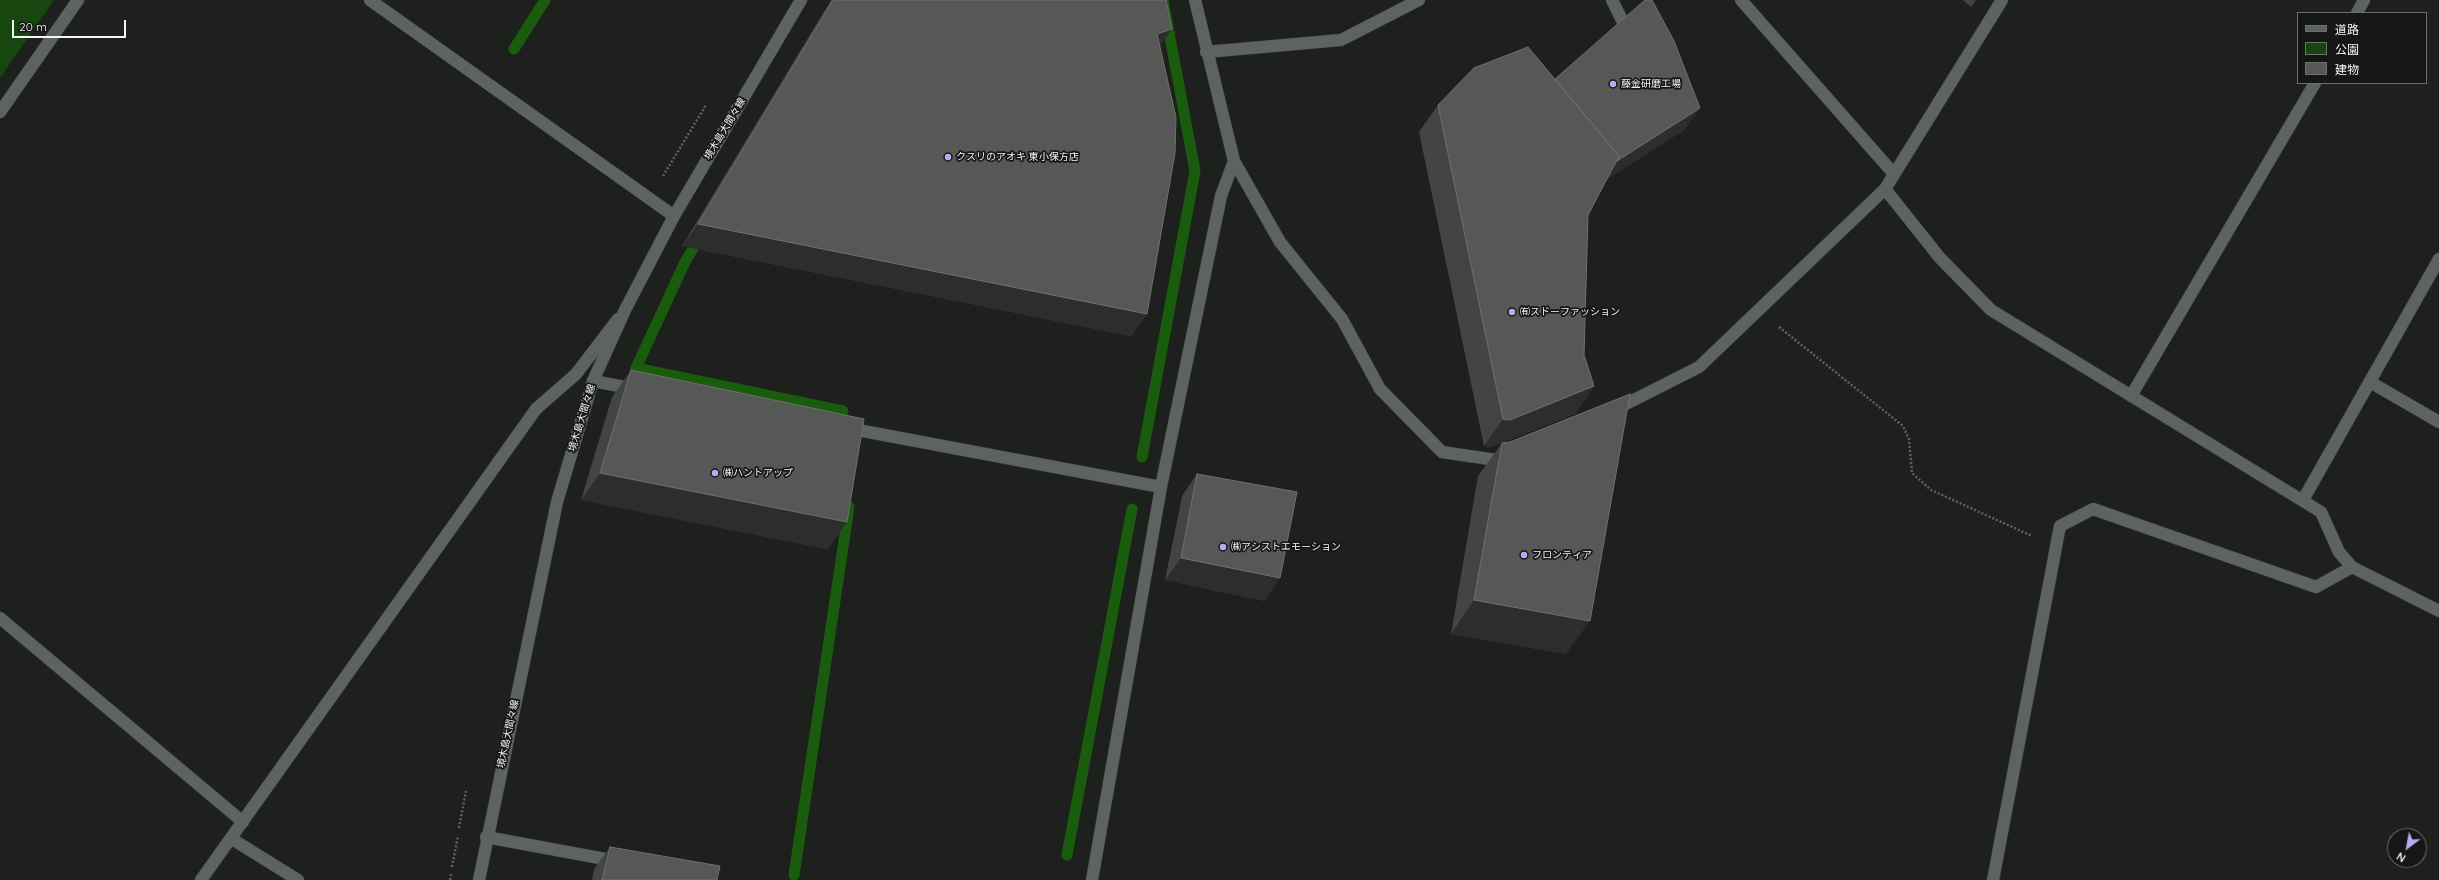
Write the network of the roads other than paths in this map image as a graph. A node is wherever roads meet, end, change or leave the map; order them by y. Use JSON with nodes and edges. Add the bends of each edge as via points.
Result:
{"nodes":[{"id":1,"x":78,"y":0,"type":"edge"},
{"id":2,"x":370,"y":0,"type":"edge"},
{"id":3,"x":801,"y":0,"type":"edge"},
{"id":4,"x":1195,"y":0,"type":"edge"},
{"id":5,"x":1419,"y":0,"type":"edge"},
{"id":6,"x":1612,"y":0,"type":"edge"},
{"id":7,"x":1741,"y":0,"type":"edge"},
{"id":8,"x":2002,"y":0,"type":"edge"},
{"id":9,"x":2364,"y":0,"type":"edge"},
{"id":10,"x":2357,"y":12,"type":"edge"},
{"id":11,"x":1623,"y":22,"type":"edge"},
{"id":12,"x":1206,"y":52,"type":"junction"},
{"id":13,"x":2314,"y":84,"type":"edge"},
{"id":14,"x":0,"y":112,"type":"edge"},
{"id":15,"x":1234,"y":161,"type":"junction"},
{"id":16,"x":1894,"y":174,"type":"junction"},
{"id":17,"x":1885,"y":189,"type":"junction"},
{"id":18,"x":674,"y":216,"type":"junction"},
{"id":19,"x":2439,"y":259,"type":"edge"},
{"id":20,"x":625,"y":310,"type":"junction"},
{"id":21,"x":593,"y":381,"type":"junction"},
{"id":22,"x":2370,"y":382,"type":"junction"},
{"id":23,"x":647,"y":391,"type":"edge"},
{"id":24,"x":2131,"y":396,"type":"junction"},
{"id":25,"x":1603,"y":415,"type":"edge"},
{"id":26,"x":2439,"y":422,"type":"edge"},
{"id":27,"x":834,"y":426,"type":"edge"},
{"id":28,"x":1518,"y":455,"type":"edge"},
{"id":29,"x":1161,"y":487,"type":"junction"},
{"id":30,"x":2302,"y":500,"type":"junction"},
{"id":31,"x":2352,"y":567,"type":"junction"},
{"id":32,"x":2439,"y":610,"type":"edge"},
{"id":33,"x":0,"y":618,"type":"edge"},
{"id":34,"x":243,"y":822,"type":"junction"},
{"id":35,"x":486,"y":837,"type":"junction"},
{"id":36,"x":232,"y":839,"type":"junction"},
{"id":37,"x":625,"y":863,"type":"edge"},
{"id":38,"x":201,"y":880,"type":"edge"},
{"id":39,"x":298,"y":880,"type":"edge"},
{"id":40,"x":478,"y":880,"type":"edge"},
{"id":41,"x":1092,"y":880,"type":"edge"},
{"id":42,"x":1993,"y":880,"type":"edge"}],
"edges":[{"from":1,"to":14,"type":"street"},
{"from":2,"to":18,"type":"street"},
{"from":3,"to":18,"type":"street","name":"境木島大間々線"},
{"from":4,"to":12,"type":"street"},
{"from":5,"to":12,"type":"street","via":[[1341,40]]},
{"from":6,"to":11,"type":"street"},
{"from":7,"to":16,"type":"street"},
{"from":8,"to":16,"type":"street"},
{"from":9,"to":10,"type":"street"},
{"from":12,"to":15,"type":"street"},
{"from":13,"to":24,"type":"street"},
{"from":15,"to":28,"type":"street","via":[[1280,242],[1342,319],[1380,389],[1442,452],[1503,461]]},
{"from":15,"to":29,"type":"street","via":[[1220,196]]},
{"from":16,"to":17,"type":"street"},
{"from":17,"to":24,"type":"street","via":[[1940,258],[1991,310]]},
{"from":17,"to":25,"type":"street","via":[[1700,367]]},
{"from":18,"to":20,"type":"street","name":"境木島大間々線"},
{"from":19,"to":22,"type":"street"},
{"from":20,"to":21,"type":"street","name":"境木島大間々線"},
{"from":20,"to":34,"type":"street","via":[[576,374],[536,408]]},
{"from":21,"to":23,"type":"street"},
{"from":21,"to":35,"type":"street","name":"境木島大間々線","via":[[557,502]]},
{"from":22,"to":26,"type":"street"},
{"from":22,"to":30,"type":"street"},
{"from":24,"to":30,"type":"street"},
{"from":27,"to":29,"type":"street"},
{"from":29,"to":41,"type":"street"},
{"from":30,"to":31,"type":"street","via":[[2321,512],[2339,552]]},
{"from":31,"to":32,"type":"street"},
{"from":31,"to":42,"type":"street","via":[[2316,587],[2093,509],[2060,526]]},
{"from":33,"to":34,"type":"street"},
{"from":34,"to":36,"type":"street"},
{"from":35,"to":37,"type":"street"},
{"from":35,"to":40,"type":"street","name":"境木島大間々線"},
{"from":36,"to":38,"type":"street"},
{"from":36,"to":39,"type":"street"}]}
